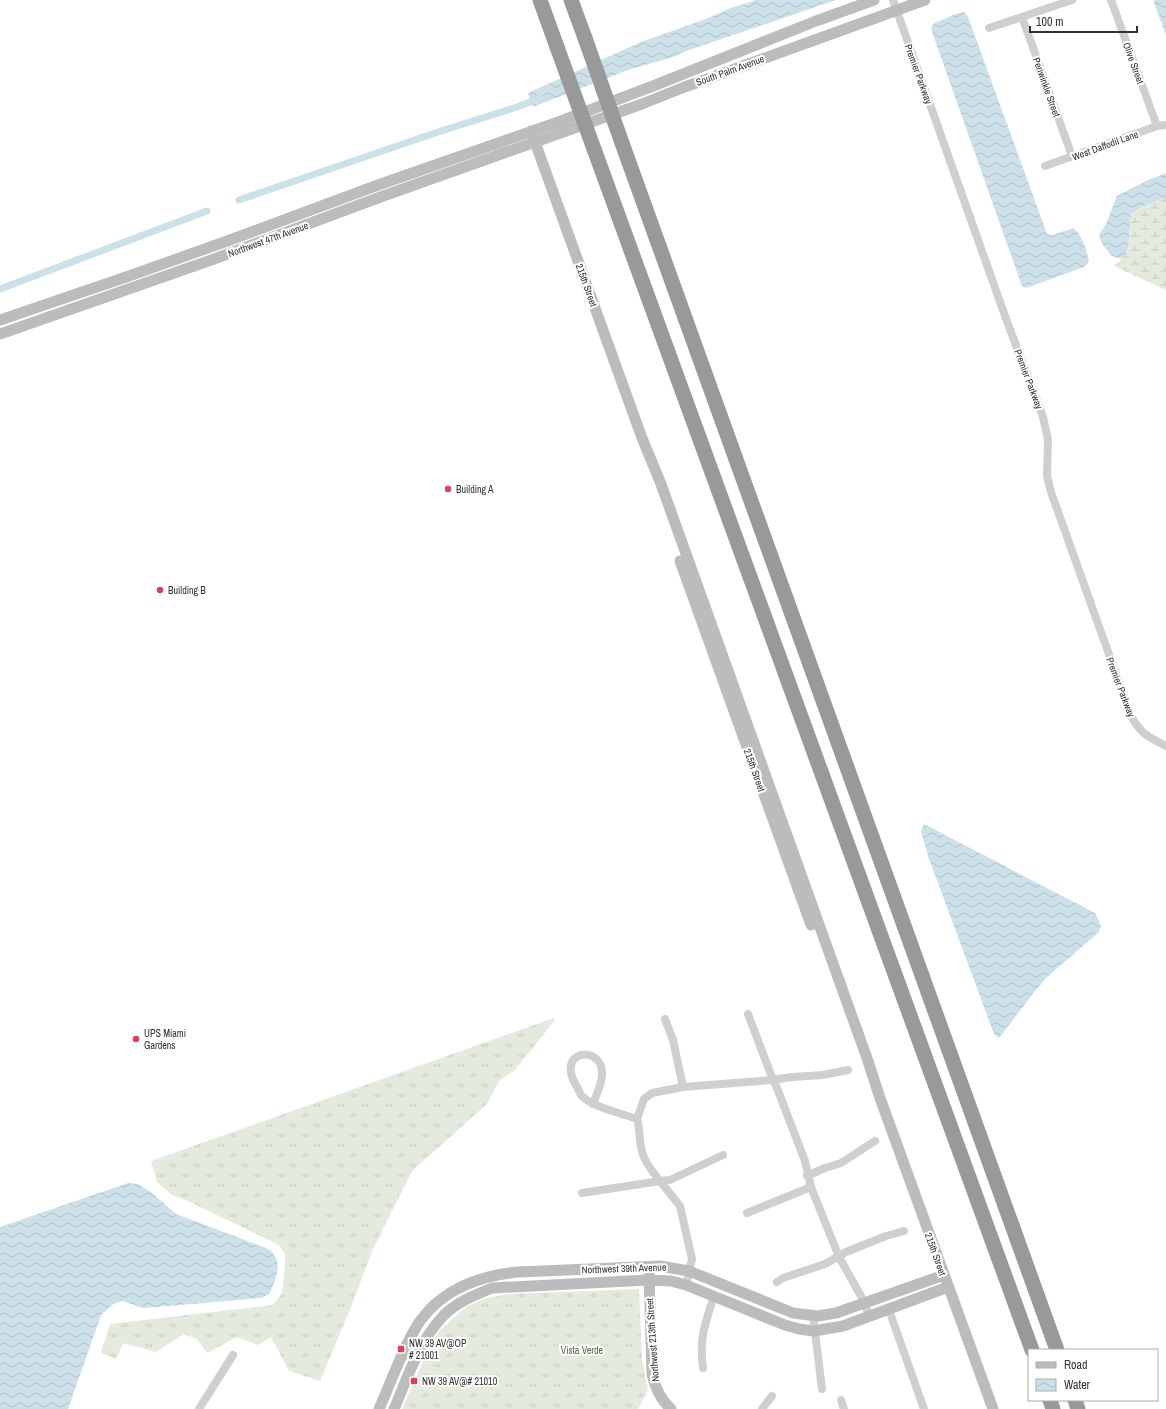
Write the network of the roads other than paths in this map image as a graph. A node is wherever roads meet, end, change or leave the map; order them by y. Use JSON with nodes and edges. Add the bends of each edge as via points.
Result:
{"nodes":[{"id":1,"x":540,"y":0,"type":"edge"},
{"id":2,"x":571,"y":0,"type":"edge"},
{"id":3,"x":874,"y":0,"type":"edge"},
{"id":4,"x":925,"y":0,"type":"edge"},
{"id":5,"x":1072,"y":0,"type":"edge"},
{"id":6,"x":1111,"y":0,"type":"edge"},
{"id":7,"x":895,"y":5,"type":"edge"},
{"id":8,"x":1022,"y":17,"type":"junction"},
{"id":9,"x":989,"y":28,"type":"dead end"},
{"id":10,"x":1166,"y":125,"type":"edge"},
{"id":11,"x":1157,"y":126,"type":"junction"},
{"id":12,"x":531,"y":131,"type":"junction"},
{"id":13,"x":535,"y":142,"type":"junction"},
{"id":14,"x":1072,"y":156,"type":"junction"},
{"id":15,"x":1045,"y":166,"type":"dead end"},
{"id":16,"x":0,"y":320,"type":"edge"},
{"id":17,"x":0,"y":334,"type":"edge"},
{"id":18,"x":1166,"y":746,"type":"edge"},
{"id":19,"x":748,"y":1014,"type":"dead end"},
{"id":20,"x":665,"y":1019,"type":"dead end"},
{"id":21,"x":848,"y":1070,"type":"dead end"},
{"id":22,"x":773,"y":1080,"type":"junction"},
{"id":23,"x":683,"y":1087,"type":"junction"},
{"id":24,"x":594,"y":1104,"type":"junction"},
{"id":25,"x":637,"y":1119,"type":"junction"},
{"id":26,"x":875,"y":1142,"type":"dead end"},
{"id":27,"x":723,"y":1155,"type":"dead end"},
{"id":28,"x":808,"y":1176,"type":"junction"},
{"id":29,"x":660,"y":1181,"type":"junction"},
{"id":30,"x":811,"y":1187,"type":"junction"},
{"id":31,"x":582,"y":1193,"type":"dead end"},
{"id":32,"x":747,"y":1213,"type":"dead end"},
{"id":33,"x":904,"y":1230,"type":"dead end"},
{"id":34,"x":839,"y":1257,"type":"junction"},
{"id":35,"x":649,"y":1266,"type":"junction"},
{"id":36,"x":689,"y":1272,"type":"junction"},
{"id":37,"x":944,"y":1275,"type":"junction"},
{"id":38,"x":648,"y":1280,"type":"junction"},
{"id":39,"x":777,"y":1282,"type":"dead end"},
{"id":40,"x":686,"y":1285,"type":"junction"},
{"id":41,"x":948,"y":1287,"type":"junction"},
{"id":42,"x":714,"y":1296,"type":"junction"},
{"id":43,"x":865,"y":1304,"type":"junction"},
{"id":44,"x":888,"y":1310,"type":"junction"},
{"id":45,"x":813,"y":1316,"type":"junction"},
{"id":46,"x":870,"y":1317,"type":"junction"},
{"id":47,"x":814,"y":1331,"type":"junction"},
{"id":48,"x":1032,"y":1349,"type":"edge"},
{"id":49,"x":1057,"y":1349,"type":"edge"},
{"id":50,"x":233,"y":1355,"type":"dead end"},
{"id":51,"x":703,"y":1368,"type":"dead end"},
{"id":52,"x":822,"y":1389,"type":"dead end"},
{"id":53,"x":772,"y":1396,"type":"dead end"},
{"id":54,"x":841,"y":1400,"type":"dead end"},
{"id":55,"x":199,"y":1409,"type":"edge"},
{"id":56,"x":379,"y":1409,"type":"edge"},
{"id":57,"x":394,"y":1409,"type":"edge"},
{"id":58,"x":671,"y":1409,"type":"edge"},
{"id":59,"x":762,"y":1409,"type":"edge"},
{"id":60,"x":844,"y":1409,"type":"edge"},
{"id":61,"x":924,"y":1409,"type":"edge"},
{"id":62,"x":993,"y":1409,"type":"edge"}],
"edges":[{"from":1,"to":48,"type":"highway","bridge":true},
{"from":2,"to":49,"type":"highway","bridge":true},
{"from":3,"to":12,"type":"street","name":"South Palm Avenue"},
{"from":4,"to":7,"type":"street","name":"South Palm Avenue"},
{"from":5,"to":8,"type":"street"},
{"from":6,"to":11,"type":"street","name":"Olive Street"},
{"from":7,"to":13,"type":"street","name":"South Palm Avenue"},
{"from":7,"to":18,"type":"street","name":"Premier Parkway","via":[[1043,417],[1048,440],[1047,476],[1051,492],[1131,716],[1138,729],[1147,737]]},
{"from":8,"to":9,"type":"street"},
{"from":8,"to":14,"type":"street","name":"Periwinkle Street"},
{"from":10,"to":11,"type":"street","name":"West Daffodil Lane"},
{"from":11,"to":14,"type":"street","name":"West Daffodil Lane"},
{"from":12,"to":13,"type":"street","name":"215th Street"},
{"from":12,"to":16,"type":"street","name":"Northwest 47th Avenue"},
{"from":13,"to":17,"type":"street","name":"Northwest 47th Avenue"},
{"from":13,"to":37,"type":"street","name":"215th Street","via":[[688,559]]},
{"from":14,"to":15,"type":"street","name":"West Daffodil Lane"},
{"from":19,"to":22,"type":"street"},
{"from":20,"to":23,"type":"street","via":[[673,1040]]},
{"from":21,"to":22,"type":"street"},
{"from":22,"to":23,"type":"street"},
{"from":22,"to":28,"type":"street","via":[[805,1161]]},
{"from":23,"to":25,"type":"street","via":[[652,1093],[644,1099]]},
{"from":24,"to":24,"type":"street","via":[[583,1097],[569,1070],[573,1060],[580,1055],[590,1055],[598,1060],[602,1067],[603,1074]]},
{"from":24,"to":25,"type":"street"},
{"from":25,"to":29,"type":"street","via":[[641,1148],[647,1163]]},
{"from":26,"to":28,"type":"street","via":[[841,1163]]},
{"from":27,"to":29,"type":"street","via":[[670,1180]]},
{"from":28,"to":30,"type":"street"},
{"from":29,"to":31,"type":"street"},
{"from":29,"to":36,"type":"street","via":[[680,1206],[692,1259]]},
{"from":30,"to":32,"type":"street"},
{"from":30,"to":34,"type":"street"},
{"from":33,"to":34,"type":"street"},
{"from":34,"to":39,"type":"street"},
{"from":34,"to":43,"type":"street"},
{"from":35,"to":36,"type":"street","name":"Northwest 39th Avenue","via":[[673,1267]]},
{"from":35,"to":38,"type":"street","name":"Northwest 213th Street"},
{"from":35,"to":56,"type":"street","name":"Northwest 39th Avenue","via":[[518,1272],[469,1282],[447,1294],[421,1319]]},
{"from":36,"to":40,"type":"street"},
{"from":36,"to":45,"type":"street","name":"Northwest 39th Avenue","via":[[793,1313]]},
{"from":37,"to":41,"type":"street","name":"215th Street"},
{"from":37,"to":43,"type":"street","name":"Northwest 39th Avenue"},
{"from":38,"to":40,"type":"street","name":"Northwest 39th Avenue","via":[[671,1281]]},
{"from":38,"to":57,"type":"street","name":"Northwest 39th Avenue","via":[[492,1288],[473,1296],[445,1314],[422,1344]]},
{"from":38,"to":58,"type":"street","name":"Northwest 213th Street","via":[[654,1386],[664,1403]]},
{"from":40,"to":42,"type":"street","name":"Northwest 39th Avenue"},
{"from":41,"to":44,"type":"street","name":"Northwest 39th Avenue"},
{"from":41,"to":62,"type":"street","name":"215th Street"},
{"from":42,"to":47,"type":"street","name":"Northwest 39th Avenue","via":[[785,1325]]},
{"from":42,"to":51,"type":"street","via":[[703,1332]]},
{"from":43,"to":45,"type":"street","name":"Northwest 39th Avenue","via":[[824,1316]]},
{"from":43,"to":46,"type":"street"},
{"from":44,"to":46,"type":"street","name":"Northwest 39th Avenue"},
{"from":44,"to":61,"type":"street"},
{"from":45,"to":47,"type":"street"},
{"from":46,"to":47,"type":"street","name":"Northwest 39th Avenue","via":[[843,1326]]},
{"from":47,"to":52,"type":"street"},
{"from":50,"to":55,"type":"street"},
{"from":53,"to":59,"type":"street"},
{"from":54,"to":60,"type":"street"}]}
